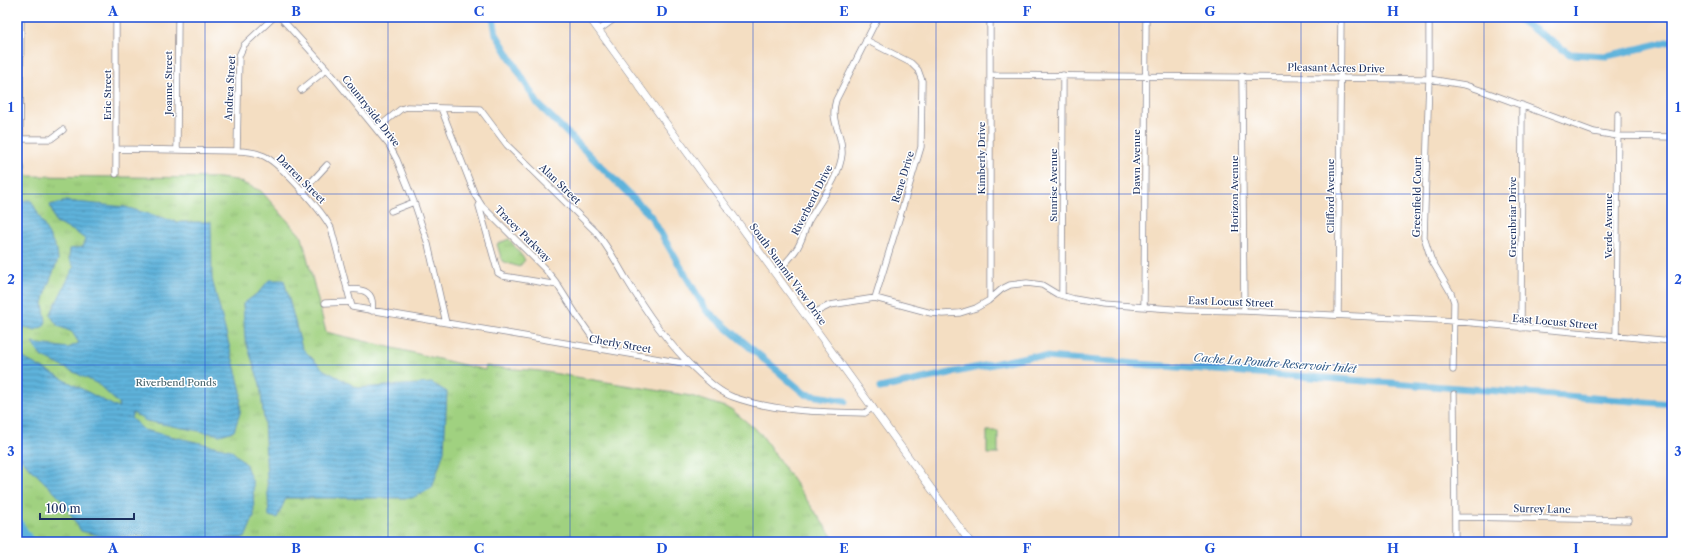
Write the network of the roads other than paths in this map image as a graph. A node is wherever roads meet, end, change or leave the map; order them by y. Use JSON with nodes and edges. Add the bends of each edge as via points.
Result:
{"nodes":[{"id":1,"x":21,"y":17,"type":"edge"},
{"id":2,"x":116,"y":17,"type":"edge"},
{"id":3,"x":178,"y":17,"type":"edge"},
{"id":4,"x":274,"y":17,"type":"edge"},
{"id":5,"x":280,"y":17,"type":"edge"},
{"id":6,"x":589,"y":17,"type":"edge"},
{"id":7,"x":617,"y":17,"type":"edge"},
{"id":8,"x":878,"y":17,"type":"edge"},
{"id":9,"x":990,"y":17,"type":"edge"},
{"id":10,"x":1146,"y":17,"type":"edge"},
{"id":11,"x":1341,"y":17,"type":"edge"},
{"id":12,"x":1429,"y":17,"type":"edge"},
{"id":13,"x":599,"y":30,"type":"junction"},
{"id":14,"x":866,"y":40,"type":"junction"},
{"id":15,"x":327,"y":69,"type":"junction"},
{"id":16,"x":990,"y":75,"type":"junction"},
{"id":17,"x":1063,"y":75,"type":"junction"},
{"id":18,"x":1146,"y":76,"type":"junction"},
{"id":19,"x":1242,"y":76,"type":"junction"},
{"id":20,"x":1340,"y":77,"type":"junction"},
{"id":21,"x":1429,"y":78,"type":"junction"},
{"id":22,"x":301,"y":90,"type":"dead end"},
{"id":23,"x":1522,"y":105,"type":"junction"},
{"id":24,"x":441,"y":108,"type":"junction"},
{"id":25,"x":1618,"y":114,"type":"dead end"},
{"id":26,"x":376,"y":129,"type":"junction"},
{"id":27,"x":63,"y":130,"type":"dead end"},
{"id":28,"x":1618,"y":136,"type":"junction"},
{"id":29,"x":1672,"y":137,"type":"edge"},
{"id":30,"x":19,"y":142,"type":"edge"},
{"id":31,"x":116,"y":149,"type":"junction"},
{"id":32,"x":177,"y":150,"type":"junction"},
{"id":33,"x":237,"y":151,"type":"junction"},
{"id":34,"x":327,"y":165,"type":"dead end"},
{"id":35,"x":116,"y":174,"type":"dead end"},
{"id":36,"x":302,"y":192,"type":"junction"},
{"id":37,"x":475,"y":195,"type":"junction"},
{"id":38,"x":414,"y":202,"type":"junction"},
{"id":39,"x":392,"y":211,"type":"dead end"},
{"id":40,"x":775,"y":272,"type":"junction"},
{"id":41,"x":558,"y":285,"type":"junction"},
{"id":42,"x":347,"y":290,"type":"junction"},
{"id":43,"x":1062,"y":295,"type":"junction"},
{"id":44,"x":875,"y":298,"type":"junction"},
{"id":45,"x":990,"y":298,"type":"junction"},
{"id":46,"x":324,"y":303,"type":"dead end"},
{"id":47,"x":351,"y":305,"type":"junction"},
{"id":48,"x":1144,"y":307,"type":"junction"},
{"id":49,"x":372,"y":311,"type":"junction"},
{"id":50,"x":1244,"y":311,"type":"junction"},
{"id":51,"x":1338,"y":315,"type":"junction"},
{"id":52,"x":809,"y":319,"type":"junction"},
{"id":53,"x":1454,"y":321,"type":"junction"},
{"id":54,"x":446,"y":323,"type":"junction"},
{"id":55,"x":1521,"y":328,"type":"junction"},
{"id":56,"x":1616,"y":337,"type":"junction"},
{"id":57,"x":1672,"y":342,"type":"edge"},
{"id":58,"x":601,"y":350,"type":"junction"},
{"id":59,"x":689,"y":364,"type":"junction"},
{"id":60,"x":1453,"y":370,"type":"dead end"},
{"id":61,"x":1454,"y":394,"type":"dead end"},
{"id":62,"x":873,"y":407,"type":"junction"},
{"id":63,"x":1455,"y":517,"type":"junction"},
{"id":64,"x":1629,"y":520,"type":"dead end"},
{"id":65,"x":970,"y":542,"type":"edge"},
{"id":66,"x":1454,"y":542,"type":"edge"}],
"edges":[{"from":1,"to":30,"type":"street"},
{"from":2,"to":31,"type":"street","name":"Eric Street"},
{"from":3,"to":32,"type":"street","name":"Joanne Street"},
{"from":4,"to":33,"type":"street","name":"Andrea Street","via":[[244,45],[239,56]]},
{"from":5,"to":15,"type":"street","name":"Countryside Drive"},
{"from":6,"to":13,"type":"street","name":"South Summit View Drive"},
{"from":7,"to":13,"type":"street"},
{"from":8,"to":14,"type":"street","name":"Riverbend Drive"},
{"from":9,"to":16,"type":"street","name":"Kimberly Drive"},
{"from":10,"to":18,"type":"street","name":"Dawn Avenue"},
{"from":11,"to":20,"type":"street","name":"Clifford Avenue"},
{"from":12,"to":21,"type":"street","name":"Greenfield Court"},
{"from":13,"to":40,"type":"street","name":"South Summit View Drive"},
{"from":14,"to":40,"type":"street","name":"Riverbend Drive","via":[[834,107],[834,120],[842,147],[839,166],[797,249]]},
{"from":14,"to":44,"type":"street","name":"Rene Drive","via":[[914,65],[922,81],[921,147]]},
{"from":15,"to":22,"type":"street"},
{"from":15,"to":26,"type":"street","name":"Countryside Drive"},
{"from":16,"to":17,"type":"street","name":"Pleasant Acres Drive"},
{"from":16,"to":45,"type":"street","name":"Kimberly Drive"},
{"from":17,"to":18,"type":"street","name":"Pleasant Acres Drive"},
{"from":17,"to":43,"type":"street","name":"Sunrise Avenue"},
{"from":18,"to":19,"type":"street","name":"Pleasant Acres Drive"},
{"from":18,"to":48,"type":"street","name":"Dawn Avenue"},
{"from":19,"to":20,"type":"street","name":"Pleasant Acres Drive"},
{"from":19,"to":50,"type":"street","name":"Horizon Avenue"},
{"from":20,"to":21,"type":"street","name":"Pleasant Acres Drive"},
{"from":20,"to":51,"type":"street","name":"Clifford Avenue"},
{"from":21,"to":23,"type":"street","name":"Pleasant Acres Drive","via":[[1465,85]]},
{"from":21,"to":53,"type":"street","name":"Greenfield Court","via":[[1424,237],[1431,259],[1451,293],[1454,302]]},
{"from":23,"to":28,"type":"street","name":"Pleasant Acres Drive","via":[[1594,132]]},
{"from":23,"to":55,"type":"street","name":"Greenbriar Drive"},
{"from":24,"to":26,"type":"street","name":"Alan Street","via":[[407,107]]},
{"from":24,"to":37,"type":"street","name":"Tracey Parkway"},
{"from":24,"to":59,"type":"street","name":"Alan Street","via":[[480,108],[507,145],[606,244],[667,339]]},
{"from":25,"to":28,"type":"street","name":"Verde Avenue"},
{"from":26,"to":38,"type":"street","name":"Countryside Drive","via":[[397,160]]},
{"from":27,"to":30,"type":"street","via":[[51,139]]},
{"from":28,"to":29,"type":"street","name":"Pleasant Acres Drive"},
{"from":28,"to":56,"type":"street","name":"Verde Avenue"},
{"from":31,"to":32,"type":"street","name":"Darren Street"},
{"from":31,"to":35,"type":"street","name":"Eric Street"},
{"from":32,"to":33,"type":"street","name":"Darren Street"},
{"from":33,"to":36,"type":"street","name":"Darren Street","via":[[252,152],[266,157]]},
{"from":34,"to":36,"type":"street"},
{"from":36,"to":42,"type":"street","name":"Darren Street","via":[[331,228]]},
{"from":37,"to":41,"type":"street","name":"Tracey Parkway","via":[[489,214]]},
{"from":37,"to":41,"type":"street","name":"Tracey Parkway","via":[[483,214],[498,273]]},
{"from":38,"to":39,"type":"street"},
{"from":38,"to":54,"type":"street","name":"Countryside Drive","via":[[428,244]]},
{"from":40,"to":52,"type":"street","name":"South Summit View Drive"},
{"from":41,"to":58,"type":"street","name":"Tracey Parkway"},
{"from":42,"to":47,"type":"street","name":"Darren Street"},
{"from":42,"to":49,"type":"street","via":[[361,289],[369,294],[373,304]]},
{"from":43,"to":45,"type":"street","name":"East Locust Street","via":[[1042,285],[1027,282],[1006,287]]},
{"from":43,"to":48,"type":"street","name":"East Locust Street","via":[[1089,302]]},
{"from":44,"to":45,"type":"street","name":"East Locust Street","via":[[943,314],[967,312]]},
{"from":44,"to":52,"type":"street","name":"East Locust Street","via":[[830,305]]},
{"from":46,"to":47,"type":"street","name":"Cherly Street"},
{"from":47,"to":49,"type":"street","name":"Cherly Street"},
{"from":48,"to":50,"type":"street","name":"East Locust Street"},
{"from":49,"to":54,"type":"street","name":"Cherly Street"},
{"from":50,"to":51,"type":"street","name":"East Locust Street"},
{"from":51,"to":53,"type":"street","name":"East Locust Street"},
{"from":52,"to":62,"type":"street","name":"South Summit View Drive"},
{"from":53,"to":55,"type":"street","name":"East Locust Street"},
{"from":53,"to":60,"type":"street","name":"Greenfield Court"},
{"from":54,"to":58,"type":"street","name":"Cherly Street"},
{"from":55,"to":56,"type":"street","name":"East Locust Street"},
{"from":56,"to":57,"type":"street","name":"East Locust Street"},
{"from":58,"to":59,"type":"street","name":"Cherly Street"},
{"from":59,"to":62,"type":"street","via":[[714,386],[732,397],[756,403],[803,411],[865,413]]},
{"from":61,"to":63,"type":"street"},
{"from":62,"to":65,"type":"street","name":"South Summit View Drive"},
{"from":63,"to":64,"type":"street","name":"Surrey Lane"},
{"from":63,"to":66,"type":"street"}]}
